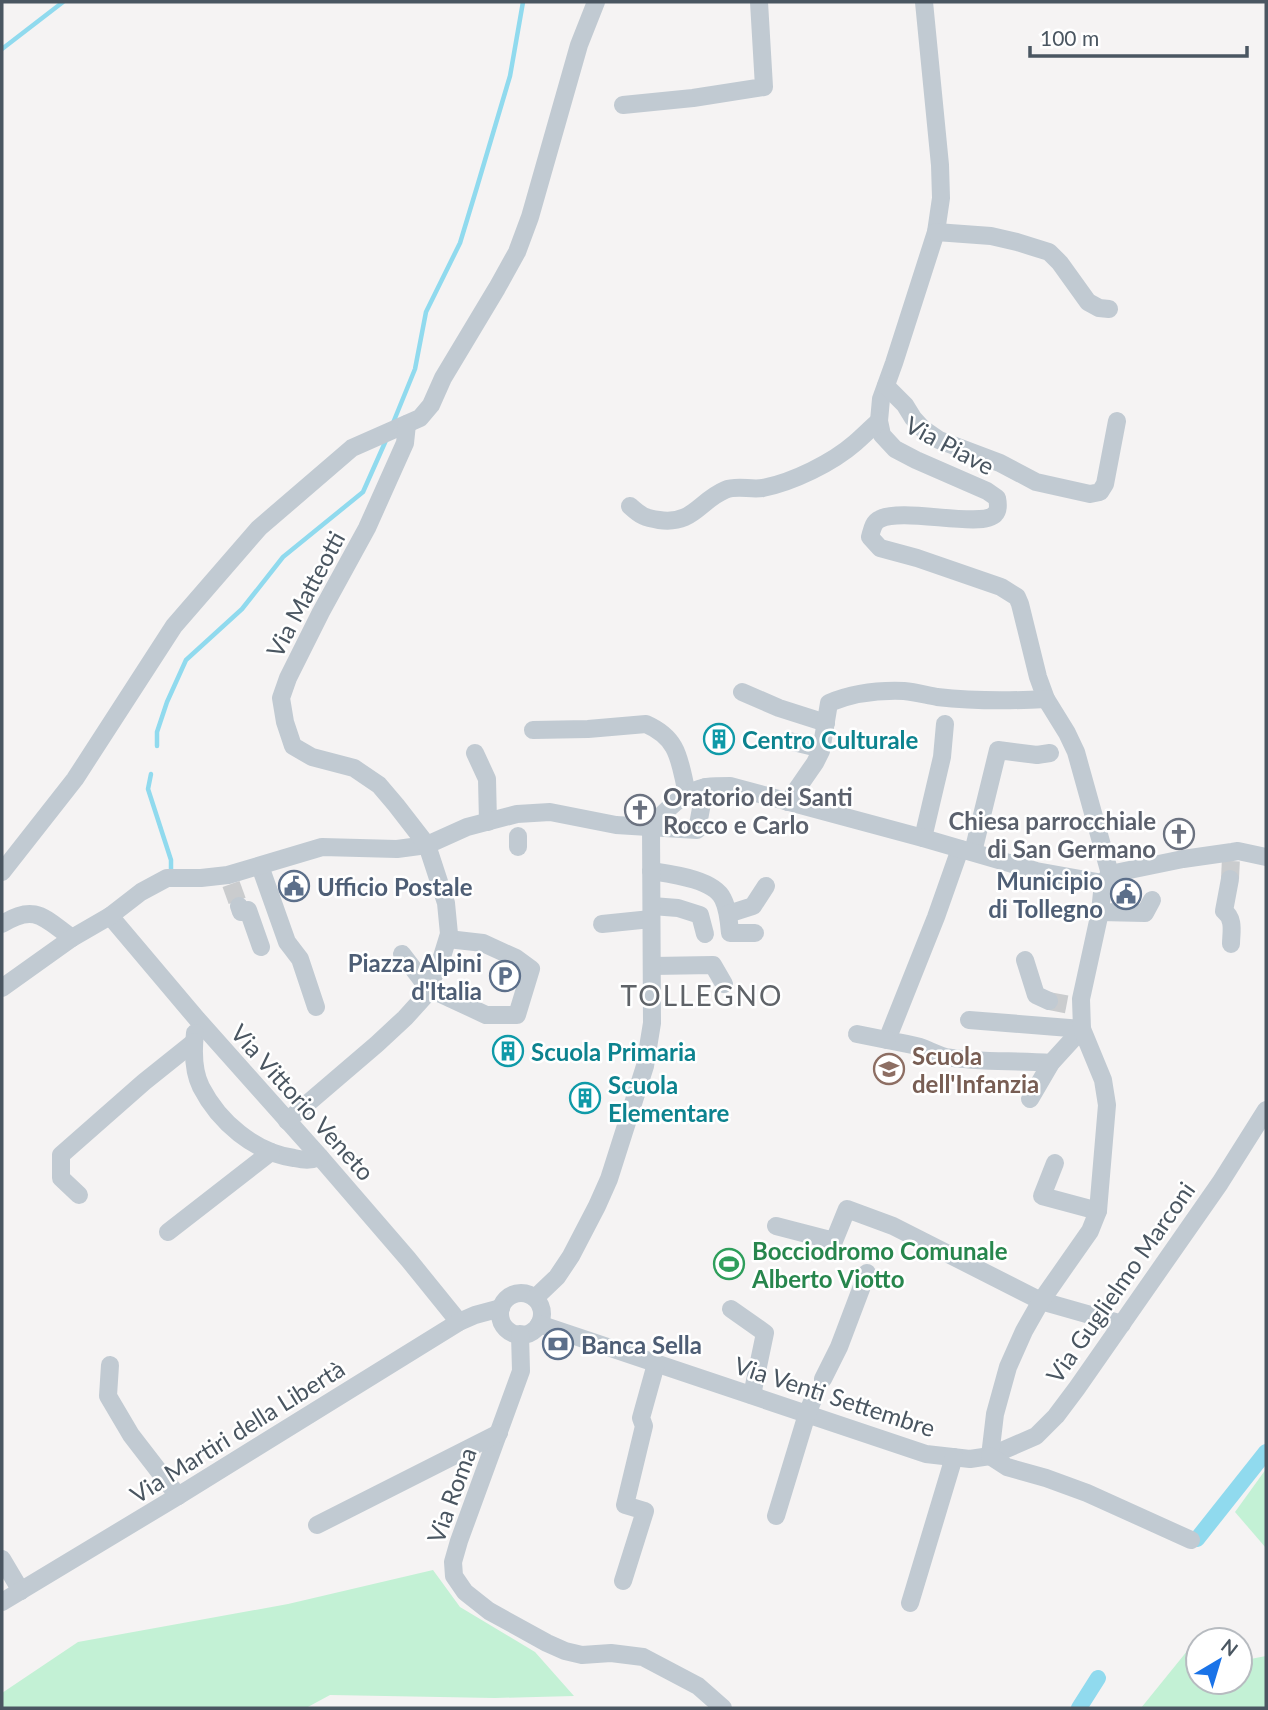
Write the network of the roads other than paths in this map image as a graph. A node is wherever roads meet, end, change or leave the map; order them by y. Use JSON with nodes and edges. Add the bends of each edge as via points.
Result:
{"nodes":[{"id":1,"x":596,"y":2,"type":"edge"},
{"id":2,"x":759,"y":2,"type":"edge"},
{"id":3,"x":924,"y":2,"type":"edge"},
{"id":4,"x":624,"y":105,"type":"dead end"},
{"id":5,"x":936,"y":232,"type":"junction"},
{"id":6,"x":1110,"y":309,"type":"dead end"},
{"id":7,"x":886,"y":386,"type":"junction"},
{"id":8,"x":878,"y":421,"type":"junction"},
{"id":9,"x":1117,"y":421,"type":"dead end"},
{"id":10,"x":407,"y":424,"type":"junction"},
{"id":11,"x":630,"y":506,"type":"dead end"},
{"id":12,"x":742,"y":692,"type":"dead end"},
{"id":13,"x":1046,"y":699,"type":"junction"},
{"id":14,"x":826,"y":723,"type":"junction"},
{"id":15,"x":945,"y":724,"type":"dead end"},
{"id":16,"x":534,"y":730,"type":"dead end"},
{"id":17,"x":789,"y":741,"type":"dead end"},
{"id":18,"x":816,"y":749,"type":"junction"},
{"id":19,"x":475,"y":753,"type":"dead end"},
{"id":20,"x":1050,"y":753,"type":"dead end"},
{"id":21,"x":705,"y":787,"type":"junction"},
{"id":22,"x":688,"y":793,"type":"junction"},
{"id":23,"x":788,"y":802,"type":"junction"},
{"id":24,"x":488,"y":822,"type":"junction"},
{"id":25,"x":651,"y":827,"type":"junction"},
{"id":26,"x":923,"y":838,"type":"junction"},
{"id":27,"x":427,"y":845,"type":"junction"},
{"id":28,"x":966,"y":850,"type":"junction"},
{"id":29,"x":1266,"y":857,"type":"edge"},
{"id":30,"x":260,"y":866,"type":"junction"},
{"id":31,"x":651,"y":871,"type":"junction"},
{"id":32,"x":2,"y":872,"type":"edge"},
{"id":33,"x":1107,"y":879,"type":"junction"},
{"id":34,"x":1230,"y":879,"type":"tunnel mouth"},
{"id":35,"x":766,"y":886,"type":"dead end"},
{"id":36,"x":1152,"y":900,"type":"dead end"},
{"id":37,"x":239,"y":906,"type":"tunnel mouth"},
{"id":38,"x":651,"y":912,"type":"junction"},
{"id":39,"x":1100,"y":912,"type":"junction"},
{"id":40,"x":728,"y":914,"type":"junction"},
{"id":41,"x":110,"y":916,"type":"junction"},
{"id":42,"x":2,"y":924,"type":"edge"},
{"id":43,"x":602,"y":924,"type":"dead end"},
{"id":44,"x":755,"y":933,"type":"dead end"},
{"id":45,"x":705,"y":934,"type":"dead end"},
{"id":46,"x":72,"y":938,"type":"junction"},
{"id":47,"x":448,"y":939,"type":"junction"},
{"id":48,"x":1230,"y":944,"type":"dead end"},
{"id":49,"x":261,"y":947,"type":"dead end"},
{"id":50,"x":402,"y":954,"type":"dead end"},
{"id":51,"x":1025,"y":960,"type":"dead end"},
{"id":52,"x":653,"y":966,"type":"junction"},
{"id":53,"x":724,"y":984,"type":"dead end"},
{"id":54,"x":2,"y":988,"type":"edge"},
{"id":55,"x":428,"y":988,"type":"junction"},
{"id":56,"x":1048,"y":1001,"type":"tunnel mouth"},
{"id":57,"x":316,"y":1007,"type":"dead end"},
{"id":58,"x":197,"y":1019,"type":"junction"},
{"id":59,"x":969,"y":1020,"type":"dead end"},
{"id":60,"x":1082,"y":1029,"type":"junction"},
{"id":61,"x":857,"y":1034,"type":"dead end"},
{"id":62,"x":887,"y":1040,"type":"junction"},
{"id":63,"x":194,"y":1042,"type":"junction"},
{"id":64,"x":1051,"y":1063,"type":"junction"},
{"id":65,"x":1030,"y":1099,"type":"dead end"},
{"id":66,"x":1266,"y":1110,"type":"edge"},
{"id":67,"x":287,"y":1121,"type":"junction"},
{"id":68,"x":271,"y":1152,"type":"junction"},
{"id":69,"x":320,"y":1157,"type":"junction"},
{"id":70,"x":1055,"y":1163,"type":"dead end"},
{"id":71,"x":79,"y":1195,"type":"dead end"},
{"id":72,"x":1098,"y":1210,"type":"junction"},
{"id":73,"x":776,"y":1226,"type":"dead end"},
{"id":74,"x":168,"y":1232,"type":"dead end"},
{"id":75,"x":867,"y":1273,"type":"dead end"},
{"id":76,"x":535,"y":1298,"type":"junction"},
{"id":77,"x":1041,"y":1301,"type":"junction"},
{"id":78,"x":501,"y":1308,"type":"junction"},
{"id":79,"x":731,"y":1309,"type":"dead end"},
{"id":80,"x":458,"y":1322,"type":"junction"},
{"id":81,"x":539,"y":1324,"type":"junction"},
{"id":82,"x":1122,"y":1324,"type":"junction"},
{"id":83,"x":520,"y":1334,"type":"junction"},
{"id":84,"x":656,"y":1364,"type":"junction"},
{"id":85,"x":110,"y":1365,"type":"dead end"},
{"id":86,"x":823,"y":1379,"type":"dead end"},
{"id":87,"x":752,"y":1395,"type":"junction"},
{"id":88,"x":814,"y":1397,"type":"dead end"},
{"id":89,"x":807,"y":1414,"type":"junction"},
{"id":90,"x":499,"y":1433,"type":"junction"},
{"id":91,"x":990,"y":1456,"type":"junction"},
{"id":92,"x":954,"y":1457,"type":"junction"},
{"id":93,"x":178,"y":1496,"type":"junction"},
{"id":94,"x":776,"y":1516,"type":"dead end"},
{"id":95,"x":317,"y":1525,"type":"dead end"},
{"id":96,"x":1191,"y":1540,"type":"dead end"},
{"id":97,"x":2,"y":1559,"type":"edge"},
{"id":98,"x":623,"y":1581,"type":"dead end"},
{"id":99,"x":22,"y":1591,"type":"junction"},
{"id":100,"x":2,"y":1602,"type":"edge"},
{"id":101,"x":910,"y":1603,"type":"dead end"},
{"id":102,"x":723,"y":1708,"type":"edge"}],
"edges":[{"from":1,"to":10,"type":"street","via":[[517,252],[431,405]]},
{"from":2,"to":4,"type":"street","via":[[764,87]]},
{"from":3,"to":5,"type":"street","name":"Via Piave","via":[[940,164]]},
{"from":5,"to":6,"type":"street","via":[[991,236],[1049,253],[1088,302]]},
{"from":5,"to":7,"type":"street","name":"Via Piave"},
{"from":7,"to":8,"type":"street","name":"Via Piave"},
{"from":7,"to":9,"type":"street","via":[[923,429],[939,440],[1036,482],[1090,494],[1100,492],[1105,484]]},
{"from":8,"to":11,"type":"street","via":[[854,444],[797,478],[761,488],[723,491],[680,520],[641,516]]},
{"from":8,"to":13,"type":"street","name":"Via Piave","via":[[882,435],[895,449],[987,491],[997,498],[998,508],[988,519],[880,519],[872,526],[870,537],[880,548],[1001,587],[1017,597]]},
{"from":10,"to":27,"type":"street","name":"Via Matteotti","via":[[405,443],[367,528],[301,650],[281,698],[293,746],[312,757],[354,768],[379,785]]},
{"from":10,"to":32,"type":"street","via":[[352,448],[259,528],[174,626],[75,779]]},
{"from":12,"to":14,"type":"street"},
{"from":13,"to":14,"type":"street","via":[[862,693],[829,703]]},
{"from":13,"to":33,"type":"street","name":"Via Piave","via":[[1076,752]]},
{"from":14,"to":18,"type":"street"},
{"from":15,"to":26,"type":"street"},
{"from":16,"to":22,"type":"street","via":[[646,724],[674,746]]},
{"from":17,"to":18,"type":"street"},
{"from":18,"to":23,"type":"street","via":[[815,763]]},
{"from":19,"to":24,"type":"street","via":[[487,779]]},
{"from":20,"to":28,"type":"street","via":[[998,750]]},
{"from":21,"to":22,"type":"street"},
{"from":21,"to":23,"type":"street","via":[[730,786]]},
{"from":21,"to":25,"type":"street","via":[[697,830]]},
{"from":22,"to":25,"type":"street"},
{"from":23,"to":26,"type":"street"},
{"from":24,"to":25,"type":"street","via":[[517,829],[550,812]]},
{"from":24,"to":27,"type":"street"},
{"from":25,"to":31,"type":"street"},
{"from":26,"to":28,"type":"street"},
{"from":27,"to":30,"type":"street","via":[[322,847]]},
{"from":27,"to":47,"type":"street","name":"Via Matteotti","via":[[446,903]]},
{"from":28,"to":33,"type":"street","via":[[1036,871]]},
{"from":28,"to":62,"type":"street"},
{"from":29,"to":33,"type":"street","via":[[1238,851],[1183,859]]},
{"from":30,"to":41,"type":"street","via":[[229,880],[167,878]]},
{"from":30,"to":57,"type":"street"},
{"from":31,"to":38,"type":"street"},
{"from":31,"to":40,"type":"street","via":[[715,889]]},
{"from":33,"to":39,"type":"street"},
{"from":34,"to":48,"type":"street","via":[[1224,911],[1232,922]]},
{"from":35,"to":40,"type":"street","via":[[753,906]]},
{"from":36,"to":39,"type":"street","via":[[1145,913]]},
{"from":37,"to":49,"type":"street","via":[[241,912],[248,911]]},
{"from":38,"to":43,"type":"street"},
{"from":38,"to":45,"type":"street","via":[[678,908],[700,915]]},
{"from":38,"to":52,"type":"street"},
{"from":39,"to":60,"type":"street","via":[[1078,1007]]},
{"from":40,"to":44,"type":"street","via":[[730,933]]},
{"from":41,"to":46,"type":"street"},
{"from":41,"to":58,"type":"street","name":"Via Vittorio Veneto"},
{"from":42,"to":46,"type":"street","via":[[31,913]]},
{"from":46,"to":54,"type":"street"},
{"from":47,"to":55,"type":"street","name":"Via Matteotti"},
{"from":47,"to":55,"type":"street","via":[[483,943],[531,970],[517,1015],[486,1016]]},
{"from":50,"to":55,"type":"street"},
{"from":51,"to":56,"type":"street","via":[[1036,995]]},
{"from":52,"to":53,"type":"street","via":[[713,965]]},
{"from":52,"to":76,"type":"street","via":[[652,1023],[645,1066],[609,1179],[571,1256]]},
{"from":55,"to":67,"type":"street","name":"Via Matteotti","via":[[387,1035]]},
{"from":58,"to":63,"type":"street"},
{"from":58,"to":67,"type":"street","name":"Via Vittorio Veneto"},
{"from":59,"to":60,"type":"street"},
{"from":60,"to":64,"type":"street"},
{"from":60,"to":72,"type":"street","via":[[1103,1080],[1107,1105]]},
{"from":61,"to":62,"type":"street"},
{"from":62,"to":64,"type":"street","via":[[932,1054]]},
{"from":63,"to":68,"type":"street","via":[[194,1065],[215,1108],[253,1144]]},
{"from":63,"to":71,"type":"street","via":[[61,1155],[61,1178]]},
{"from":64,"to":65,"type":"street"},
{"from":66,"to":82,"type":"street","name":"Via Guglielmo Marconi"},
{"from":67,"to":69,"type":"street","name":"Via Vittorio Veneto"},
{"from":68,"to":69,"type":"street","via":[[310,1161]]},
{"from":68,"to":74,"type":"street"},
{"from":69,"to":80,"type":"street","name":"Via Vittorio Veneto"},
{"from":70,"to":72,"type":"street","via":[[1042,1196]]},
{"from":72,"to":77,"type":"street","via":[[1090,1231]]},
{"from":73,"to":77,"type":"street","via":[[834,1241],[847,1209],[893,1226]]},
{"from":75,"to":86,"type":"street"},
{"from":76,"to":78,"type":"street","via":[[515,1294]]},
{"from":76,"to":81,"type":"street","via":[[542,1310]]},
{"from":77,"to":82,"type":"street"},
{"from":77,"to":91,"type":"street","via":[[1008,1367]]},
{"from":78,"to":80,"type":"street","name":"Via Martiri della Libertà"},
{"from":78,"to":83,"type":"street","via":[[507,1328]]},
{"from":79,"to":87,"type":"street","via":[[765,1333]]},
{"from":80,"to":93,"type":"street","name":"Via Martiri della Libertà"},
{"from":81,"to":83,"type":"street"},
{"from":81,"to":84,"type":"street","name":"Via Venti Settembre"},
{"from":82,"to":91,"type":"street","name":"Via Guglielmo Marconi","via":[[1056,1416],[1036,1436]]},
{"from":83,"to":90,"type":"street","name":"Via Roma","via":[[521,1371]]},
{"from":84,"to":87,"type":"street","name":"Via Venti Settembre"},
{"from":84,"to":98,"type":"street","via":[[625,1505],[645,1511]]},
{"from":85,"to":93,"type":"street","via":[[108,1396],[131,1435]]},
{"from":87,"to":89,"type":"street","name":"Via Venti Settembre"},
{"from":88,"to":89,"type":"street"},
{"from":89,"to":92,"type":"street","name":"Via Venti Settembre","via":[[926,1454]]},
{"from":89,"to":94,"type":"street"},
{"from":90,"to":95,"type":"street"},
{"from":90,"to":102,"type":"street","name":"Via Roma","via":[[453,1562],[454,1576],[466,1592],[489,1611],[565,1651],[651,1660],[698,1686]]},
{"from":91,"to":92,"type":"street","name":"Via Venti Settembre"},
{"from":91,"to":96,"type":"street","name":"Via Venti Settembre","via":[[1007,1467],[1087,1493]]},
{"from":92,"to":101,"type":"street"},
{"from":93,"to":99,"type":"street","name":"Via Martiri della Libertà"},
{"from":97,"to":99,"type":"street"},
{"from":99,"to":100,"type":"street","name":"Via Martiri della Libertà"}]}
